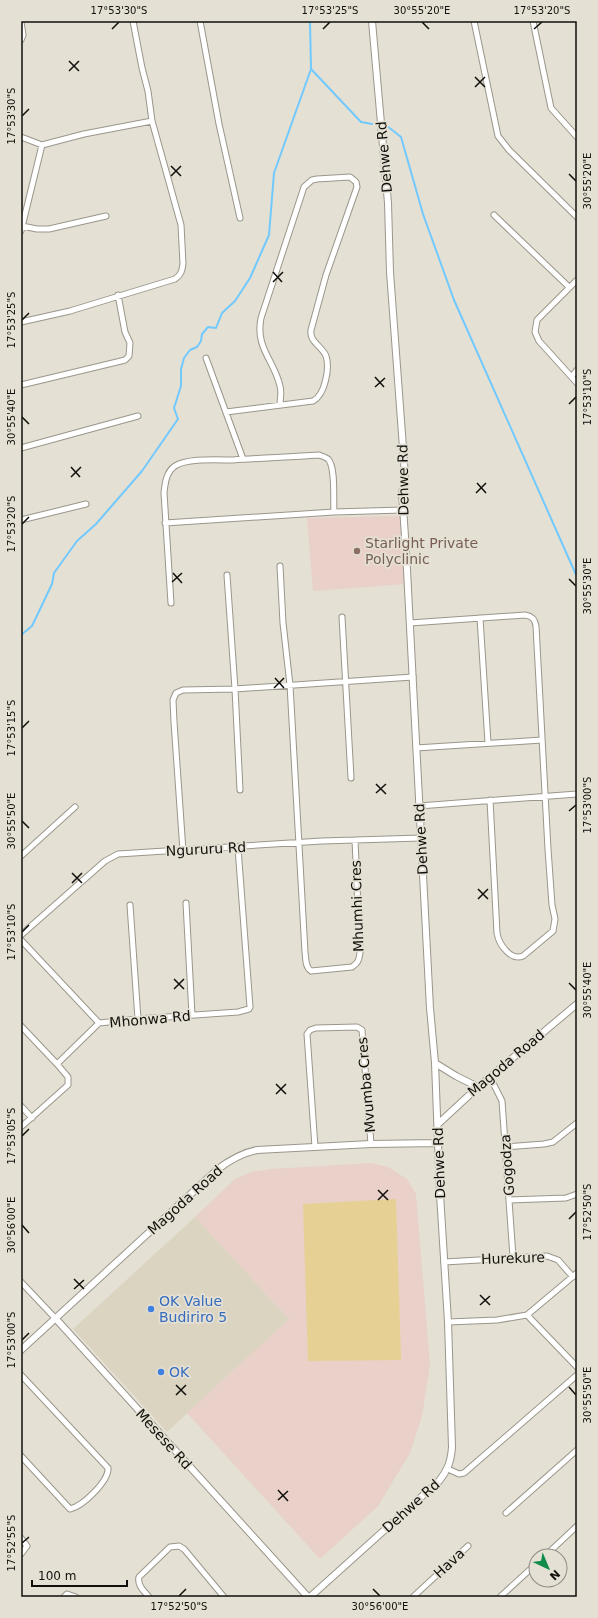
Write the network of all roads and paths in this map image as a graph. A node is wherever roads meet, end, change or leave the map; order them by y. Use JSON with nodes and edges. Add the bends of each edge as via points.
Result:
{"nodes":[{"id":1,"x":133,"y":21,"type":"edge"},
{"id":2,"x":200,"y":21,"type":"edge"},
{"id":3,"x":372,"y":21,"type":"edge"},
{"id":4,"x":474,"y":21,"type":"edge"},
{"id":5,"x":533,"y":21,"type":"edge"},
{"id":6,"x":21,"y":22,"type":"edge"},
{"id":7,"x":21,"y":40,"type":"edge"},
{"id":8,"x":152,"y":121,"type":"junction"},
{"id":9,"x":21,"y":137,"type":"edge"},
{"id":10,"x":577,"y":137,"type":"edge"},
{"id":11,"x":42,"y":145,"type":"junction"},
{"id":12,"x":494,"y":215,"type":"dead end"},
{"id":13,"x":106,"y":216,"type":"dead end"},
{"id":14,"x":577,"y":217,"type":"edge"},
{"id":15,"x":240,"y":218,"type":"dead end"},
{"id":16,"x":22,"y":229,"type":"edge"},
{"id":17,"x":577,"y":280,"type":"edge"},
{"id":18,"x":569,"y":287,"type":"junction"},
{"id":19,"x":118,"y":295,"type":"junction"},
{"id":20,"x":21,"y":322,"type":"edge"},
{"id":21,"x":206,"y":358,"type":"dead end"},
{"id":22,"x":577,"y":370,"type":"edge"},
{"id":23,"x":572,"y":376,"type":"junction"},
{"id":24,"x":577,"y":383,"type":"edge"},
{"id":25,"x":21,"y":385,"type":"edge"},
{"id":26,"x":280,"y":404,"type":"junction"},
{"id":27,"x":226,"y":412,"type":"junction"},
{"id":28,"x":138,"y":416,"type":"dead end"},
{"id":29,"x":21,"y":448,"type":"edge"},
{"id":30,"x":243,"y":459,"type":"junction"},
{"id":31,"x":86,"y":504,"type":"dead end"},
{"id":32,"x":403,"y":510,"type":"junction"},
{"id":33,"x":334,"y":512,"type":"junction"},
{"id":34,"x":21,"y":520,"type":"edge"},
{"id":35,"x":165,"y":523,"type":"junction"},
{"id":36,"x":280,"y":566,"type":"dead end"},
{"id":37,"x":227,"y":574,"type":"dead end"},
{"id":38,"x":171,"y":603,"type":"dead end"},
{"id":39,"x":342,"y":617,"type":"dead end"},
{"id":40,"x":480,"y":618,"type":"junction"},
{"id":41,"x":410,"y":623,"type":"junction"},
{"id":42,"x":413,"y":677,"type":"junction"},
{"id":43,"x":346,"y":680,"type":"junction"},
{"id":44,"x":290,"y":685,"type":"junction"},
{"id":45,"x":235,"y":689,"type":"junction"},
{"id":46,"x":542,"y":740,"type":"junction"},
{"id":47,"x":488,"y":742,"type":"junction"},
{"id":48,"x":416,"y":748,"type":"junction"},
{"id":49,"x":351,"y":778,"type":"dead end"},
{"id":50,"x":240,"y":790,"type":"dead end"},
{"id":51,"x":577,"y":794,"type":"edge"},
{"id":52,"x":545,"y":797,"type":"junction"},
{"id":53,"x":490,"y":800,"type":"junction"},
{"id":54,"x":419,"y":806,"type":"junction"},
{"id":55,"x":75,"y":807,"type":"dead end"},
{"id":56,"x":421,"y":838,"type":"junction"},
{"id":57,"x":355,"y":840,"type":"junction"},
{"id":58,"x":298,"y":844,"type":"junction"},
{"id":59,"x":238,"y":848,"type":"junction"},
{"id":60,"x":183,"y":851,"type":"junction"},
{"id":61,"x":21,"y":856,"type":"edge"},
{"id":62,"x":186,"y":903,"type":"dead end"},
{"id":63,"x":130,"y":905,"type":"dead end"},
{"id":64,"x":21,"y":935,"type":"edge"},
{"id":65,"x":21,"y":940,"type":"edge"},
{"id":66,"x":577,"y":1004,"type":"edge"},
{"id":67,"x":192,"y":1015,"type":"junction"},
{"id":68,"x":138,"y":1019,"type":"junction"},
{"id":69,"x":99,"y":1023,"type":"junction"},
{"id":70,"x":21,"y":1026,"type":"edge"},
{"id":71,"x":435,"y":1063,"type":"junction"},
{"id":72,"x":57,"y":1064,"type":"junction"},
{"id":73,"x":490,"y":1077,"type":"junction"},
{"id":74,"x":478,"y":1087,"type":"junction"},
{"id":75,"x":21,"y":1106,"type":"edge"},
{"id":76,"x":32,"y":1118,"type":"junction"},
{"id":77,"x":577,"y":1123,"type":"edge"},
{"id":78,"x":438,"y":1124,"type":"junction"},
{"id":79,"x":21,"y":1127,"type":"edge"},
{"id":80,"x":438,"y":1143,"type":"junction"},
{"id":81,"x":371,"y":1144,"type":"junction"},
{"id":82,"x":315,"y":1147,"type":"junction"},
{"id":83,"x":506,"y":1147,"type":"junction"},
{"id":84,"x":577,"y":1194,"type":"edge"},
{"id":85,"x":509,"y":1200,"type":"junction"},
{"id":86,"x":513,"y":1257,"type":"junction"},
{"id":87,"x":444,"y":1262,"type":"junction"},
{"id":88,"x":575,"y":1275,"type":"edge"},
{"id":89,"x":21,"y":1282,"type":"edge"},
{"id":90,"x":527,"y":1315,"type":"junction"},
{"id":91,"x":56,"y":1319,"type":"junction"},
{"id":92,"x":448,"y":1322,"type":"junction"},
{"id":93,"x":21,"y":1350,"type":"edge"},
{"id":94,"x":577,"y":1367,"type":"edge"},
{"id":95,"x":21,"y":1375,"type":"edge"},
{"id":96,"x":577,"y":1375,"type":"edge"},
{"id":97,"x":577,"y":1450,"type":"edge"},
{"id":98,"x":21,"y":1456,"type":"edge"},
{"id":99,"x":448,"y":1469,"type":"junction"},
{"id":100,"x":506,"y":1513,"type":"dead end"},
{"id":101,"x":577,"y":1526,"type":"edge"},
{"id":102,"x":21,"y":1538,"type":"edge"},
{"id":103,"x":468,"y":1546,"type":"dead end"},
{"id":104,"x":553,"y":1548,"type":"edge"},
{"id":105,"x":21,"y":1554,"type":"edge"},
{"id":106,"x":528,"y":1571,"type":"edge"},
{"id":107,"x":64,"y":1597,"type":"edge"},
{"id":108,"x":76,"y":1597,"type":"edge"},
{"id":109,"x":149,"y":1597,"type":"edge"},
{"id":110,"x":224,"y":1597,"type":"edge"},
{"id":111,"x":309,"y":1597,"type":"edge"},
{"id":112,"x":413,"y":1597,"type":"edge"},
{"id":113,"x":500,"y":1597,"type":"edge"}],
"edges":[{"from":1,"to":8,"type":"street"},
{"from":2,"to":15,"type":"street"},
{"from":3,"to":32,"type":"street","name":"Dehwe Rd","via":[[388,203],[390,272],[405,480],[402,494]]},
{"from":4,"to":14,"type":"street","via":[[498,136]]},
{"from":5,"to":10,"type":"street","via":[[551,108]]},
{"from":6,"to":7,"type":"street"},
{"from":8,"to":11,"type":"street"},
{"from":8,"to":19,"type":"street","via":[[180,225],[182,270],[175,278]]},
{"from":9,"to":11,"type":"street"},
{"from":11,"to":16,"type":"street"},
{"from":12,"to":18,"type":"street"},
{"from":13,"to":16,"type":"street","via":[[49,229]]},
{"from":17,"to":18,"type":"street"},
{"from":18,"to":23,"type":"street","via":[[537,320],[535,332],[539,341]]},
{"from":19,"to":20,"type":"street","via":[[70,311]]},
{"from":19,"to":25,"type":"street","via":[[125,332],[130,343],[129,356],[125,360]]},
{"from":21,"to":27,"type":"street"},
{"from":22,"to":23,"type":"street"},
{"from":23,"to":24,"type":"street"},
{"from":26,"to":26,"type":"street","via":[[313,401],[320,396],[324,387],[326,356],[311,336],[310,330],[357,187],[356,182],[350,177],[312,180],[304,187],[261,318],[260,340],[280,387]]},
{"from":26,"to":27,"type":"street"},
{"from":27,"to":30,"type":"street"},
{"from":28,"to":29,"type":"street"},
{"from":30,"to":33,"type":"street","via":[[319,455],[324,457],[331,463],[333,471]]},
{"from":30,"to":35,"type":"street","via":[[186,462],[174,467],[165,482]]},
{"from":31,"to":34,"type":"street"},
{"from":32,"to":33,"type":"street"},
{"from":32,"to":41,"type":"street","name":"Dehwe Rd"},
{"from":33,"to":35,"type":"street"},
{"from":35,"to":38,"type":"street"},
{"from":36,"to":44,"type":"street"},
{"from":37,"to":45,"type":"street"},
{"from":39,"to":43,"type":"street"},
{"from":40,"to":41,"type":"street"},
{"from":40,"to":46,"type":"street","via":[[525,615],[535,621]]},
{"from":40,"to":47,"type":"street"},
{"from":41,"to":42,"type":"street","name":"Dehwe Rd"},
{"from":42,"to":43,"type":"street"},
{"from":42,"to":48,"type":"street","name":"Dehwe Rd"},
{"from":43,"to":44,"type":"street"},
{"from":43,"to":49,"type":"street"},
{"from":44,"to":45,"type":"street"},
{"from":44,"to":58,"type":"street"},
{"from":45,"to":50,"type":"street"},
{"from":45,"to":60,"type":"street","via":[[183,690],[176,692],[174,696]]},
{"from":46,"to":47,"type":"street"},
{"from":46,"to":52,"type":"street"},
{"from":47,"to":48,"type":"street"},
{"from":48,"to":54,"type":"street","name":"Dehwe Rd"},
{"from":51,"to":52,"type":"street"},
{"from":52,"to":53,"type":"street"},
{"from":52,"to":53,"type":"street","via":[[555,924],[545,939],[519,958],[510,954],[498,939]]},
{"from":53,"to":54,"type":"street"},
{"from":54,"to":56,"type":"street","name":"Dehwe Rd"},
{"from":55,"to":61,"type":"street"},
{"from":56,"to":57,"type":"street","name":"Ngururu Rd"},
{"from":56,"to":71,"type":"street","name":"Dehwe Rd"},
{"from":57,"to":58,"type":"street","name":"Ngururu Rd"},
{"from":57,"to":58,"type":"street","name":"Mhumhi Cres","via":[[359,960],[352,967],[311,971],[306,964]]},
{"from":58,"to":59,"type":"street","name":"Ngururu Rd"},
{"from":59,"to":60,"type":"street","name":"Ngururu Rd"},
{"from":59,"to":67,"type":"street","name":"Mhonwa Rd","via":[[250,1007],[245,1011]]},
{"from":60,"to":64,"type":"street","name":"Ngururu Rd","via":[[112,856]]},
{"from":62,"to":67,"type":"street"},
{"from":63,"to":68,"type":"street"},
{"from":65,"to":69,"type":"street"},
{"from":66,"to":73,"type":"street","name":"Magoda Road"},
{"from":67,"to":68,"type":"street","name":"Mhonwa Rd"},
{"from":68,"to":69,"type":"street","name":"Mhonwa Rd"},
{"from":69,"to":72,"type":"street","name":"Mhonwa Rd"},
{"from":70,"to":72,"type":"street"},
{"from":71,"to":74,"type":"street"},
{"from":71,"to":78,"type":"street","name":"Dehwe Rd"},
{"from":72,"to":76,"type":"street","via":[[68,1077],[68,1084]]},
{"from":73,"to":74,"type":"street","name":"Magoda Road"},
{"from":73,"to":83,"type":"street","name":"Gogodza","via":[[502,1101]]},
{"from":74,"to":78,"type":"street","name":"Magoda Road"},
{"from":75,"to":76,"type":"street"},
{"from":76,"to":79,"type":"street"},
{"from":77,"to":83,"type":"street","via":[[553,1142]]},
{"from":78,"to":80,"type":"street","name":"Dehwe Rd"},
{"from":80,"to":81,"type":"street","name":"Magoda Road"},
{"from":80,"to":87,"type":"street","name":"Dehwe Rd"},
{"from":81,"to":82,"type":"street","name":"Magoda Road"},
{"from":81,"to":82,"type":"street","name":"Mvumba Cres","via":[[362,1030],[357,1027],[316,1028],[307,1034]]},
{"from":82,"to":91,"type":"street","name":"Magoda Road","via":[[257,1150],[231,1160],[218,1169]]},
{"from":83,"to":85,"type":"street","name":"Gogodza"},
{"from":84,"to":85,"type":"street","via":[[566,1198]]},
{"from":85,"to":86,"type":"street","name":"Gogodza"},
{"from":86,"to":87,"type":"street","name":"Hurekure"},
{"from":86,"to":88,"type":"street","name":"Hurekure","via":[[551,1256]]},
{"from":87,"to":92,"type":"street","name":"Dehwe Rd"},
{"from":88,"to":90,"type":"street"},
{"from":89,"to":91,"type":"street","name":"Mesese Rd"},
{"from":90,"to":92,"type":"street","via":[[497,1320]]},
{"from":90,"to":94,"type":"street"},
{"from":91,"to":93,"type":"street","name":"Magoda Road"},
{"from":91,"to":111,"type":"street","name":"Mesese Rd"},
{"from":92,"to":99,"type":"street","name":"Dehwe Rd","via":[[452,1447]]},
{"from":95,"to":98,"type":"street","via":[[109,1472],[101,1485],[78,1506],[70,1509]]},
{"from":96,"to":99,"type":"street","via":[[464,1473],[459,1474]]},
{"from":97,"to":100,"type":"street"},
{"from":99,"to":111,"type":"street","name":"Dehwe Rd","via":[[439,1481]]},
{"from":101,"to":104,"type":"street"},
{"from":102,"to":105,"type":"street","via":[[27,1546]]},
{"from":103,"to":112,"type":"street","name":"Hava"},
{"from":106,"to":113,"type":"street"},
{"from":107,"to":108,"type":"street","via":[[67,1594]]},
{"from":109,"to":110,"type":"street","via":[[138,1582],[139,1577],[170,1547],[175,1546],[184,1549]]}]}
